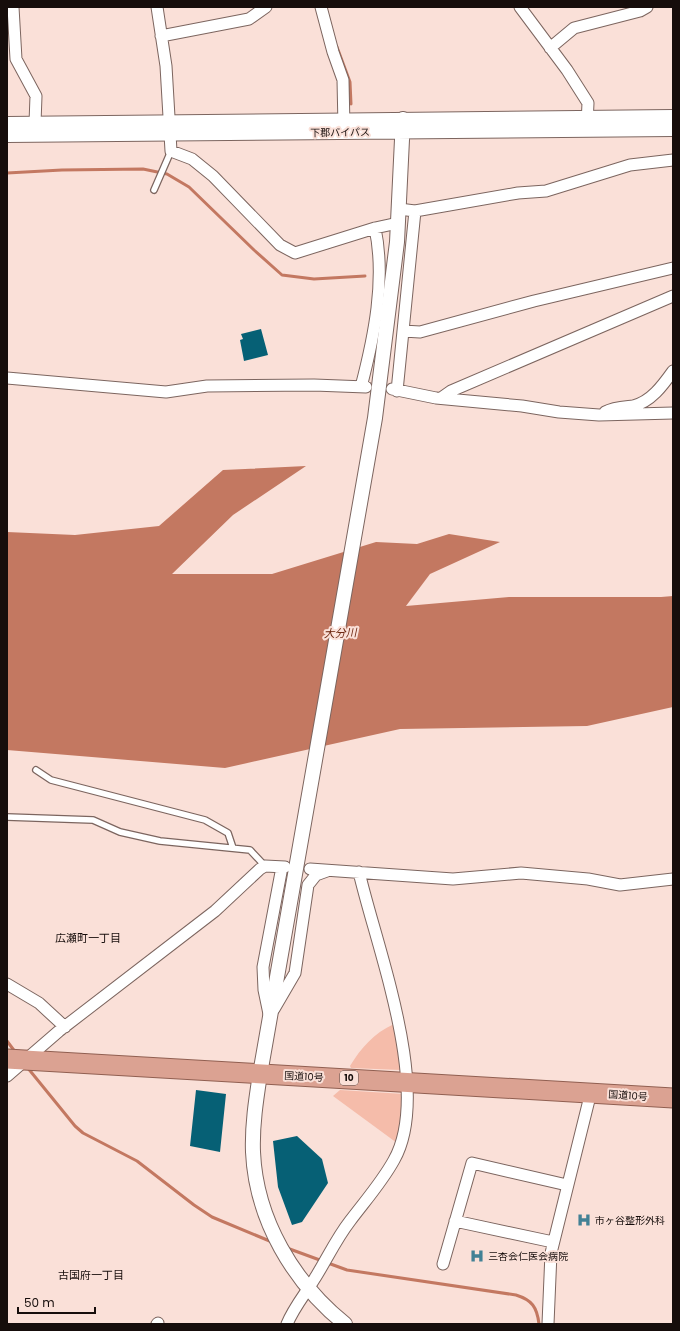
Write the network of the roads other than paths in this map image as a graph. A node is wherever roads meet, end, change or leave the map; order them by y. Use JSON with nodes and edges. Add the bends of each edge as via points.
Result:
{"nodes":[{"id":1,"x":14,"y":7,"type":"edge"},
{"id":2,"x":157,"y":7,"type":"edge"},
{"id":3,"x":266,"y":7,"type":"edge"},
{"id":4,"x":321,"y":7,"type":"edge"},
{"id":5,"x":520,"y":7,"type":"edge"},
{"id":6,"x":647,"y":7,"type":"edge"},
{"id":7,"x":161,"y":36,"type":"junction"},
{"id":8,"x":550,"y":48,"type":"junction"},
{"id":9,"x":673,"y":117,"type":"edge"},
{"id":10,"x":35,"y":123,"type":"junction"},
{"id":11,"x":7,"y":124,"type":"edge"},
{"id":12,"x":587,"y":124,"type":"junction"},
{"id":13,"x":344,"y":126,"type":"junction"},
{"id":14,"x":402,"y":126,"type":"junction"},
{"id":15,"x":170,"y":128,"type":"junction"},
{"id":16,"x":673,"y":129,"type":"edge"},
{"id":17,"x":7,"y":135,"type":"edge"},
{"id":18,"x":170,"y":153,"type":"junction"},
{"id":19,"x":673,"y":160,"type":"edge"},
{"id":20,"x":154,"y":190,"type":"dead end"},
{"id":21,"x":399,"y":209,"type":"junction"},
{"id":22,"x":415,"y":211,"type":"junction"},
{"id":23,"x":398,"y":223,"type":"junction"},
{"id":24,"x":375,"y":228,"type":"junction"},
{"id":25,"x":673,"y":268,"type":"edge"},
{"id":26,"x":673,"y":296,"type":"edge"},
{"id":27,"x":403,"y":331,"type":"junction"},
{"id":28,"x":673,"y":371,"type":"edge"},
{"id":29,"x":7,"y":378,"type":"edge"},
{"id":30,"x":441,"y":398,"type":"junction"},
{"id":31,"x":673,"y":414,"type":"edge"},
{"id":32,"x":599,"y":415,"type":"junction"},
{"id":33,"x":36,"y":770,"type":"dead end"},
{"id":34,"x":7,"y":817,"type":"edge"},
{"id":35,"x":233,"y":848,"type":"junction"},
{"id":36,"x":265,"y":866,"type":"junction"},
{"id":37,"x":310,"y":868,"type":"dead end"},
{"id":38,"x":334,"y":870,"type":"junction"},
{"id":39,"x":358,"y":872,"type":"junction"},
{"id":40,"x":673,"y":879,"type":"edge"},
{"id":41,"x":7,"y":984,"type":"edge"},
{"id":42,"x":270,"y":1017,"type":"junction"},
{"id":43,"x":65,"y":1027,"type":"junction"},
{"id":44,"x":17,"y":1063,"type":"edge"},
{"id":45,"x":260,"y":1074,"type":"junction"},
{"id":46,"x":407,"y":1082,"type":"junction"},
{"id":47,"x":590,"y":1092,"type":"junction"},
{"id":48,"x":673,"y":1098,"type":"edge"},
{"id":49,"x":567,"y":1185,"type":"junction"},
{"id":50,"x":455,"y":1221,"type":"junction"},
{"id":51,"x":553,"y":1242,"type":"junction"},
{"id":52,"x":442,"y":1264,"type":"dead end"},
{"id":53,"x":309,"y":1288,"type":"junction"},
{"id":54,"x":287,"y":1324,"type":"edge"},
{"id":55,"x":345,"y":1324,"type":"edge"},
{"id":56,"x":548,"y":1324,"type":"edge"}],
"edges":[{"from":1,"to":10,"type":"street","via":[[16,59],[36,96]]},
{"from":2,"to":7,"type":"street"},
{"from":3,"to":7,"type":"street","via":[[249,19]]},
{"from":4,"to":13,"type":"street","via":[[343,80]]},
{"from":5,"to":8,"type":"street"},
{"from":6,"to":8,"type":"street","via":[[574,28]]},
{"from":7,"to":15,"type":"street"},
{"from":8,"to":12,"type":"street","via":[[588,103]]},
{"from":9,"to":12,"type":"street"},
{"from":10,"to":11,"type":"street"},
{"from":10,"to":15,"type":"street"},
{"from":12,"to":14,"type":"street"},
{"from":12,"to":16,"type":"street"},
{"from":13,"to":14,"type":"street"},
{"from":13,"to":15,"type":"street"},
{"from":14,"to":21,"type":"street"},
{"from":15,"to":17,"type":"street"},
{"from":15,"to":18,"type":"street"},
{"from":18,"to":20,"type":"lane"},
{"from":18,"to":24,"type":"street","via":[[192,159],[213,176],[280,246],[295,254]]},
{"from":19,"to":22,"type":"street","via":[[630,165],[546,191],[518,193]]},
{"from":21,"to":22,"type":"street"},
{"from":21,"to":23,"type":"street"},
{"from":22,"to":27,"type":"street"},
{"from":23,"to":24,"type":"street"},
{"from":23,"to":42,"type":"street","via":[[393,287],[372,428]]},
{"from":24,"to":29,"type":"street","via":[[380,274],[363,387],[207,386],[166,392]]},
{"from":25,"to":27,"type":"street","via":[[534,301],[420,332]]},
{"from":26,"to":30,"type":"street","via":[[451,391]]},
{"from":27,"to":30,"type":"street","via":[[394,390]]},
{"from":28,"to":32,"type":"street","via":[[648,400],[613,408]]},
{"from":30,"to":32,"type":"street"},
{"from":31,"to":32,"type":"street"},
{"from":33,"to":35,"type":"lane","via":[[51,780],[205,820],[228,833]]},
{"from":34,"to":35,"type":"lane","via":[[93,820],[138,837]]},
{"from":35,"to":36,"type":"lane","via":[[250,850]]},
{"from":36,"to":42,"type":"street","via":[[284,867],[263,967],[264,990]]},
{"from":36,"to":43,"type":"street","via":[[215,911]]},
{"from":37,"to":38,"type":"street"},
{"from":38,"to":39,"type":"street"},
{"from":38,"to":42,"type":"street","via":[[316,875],[308,885],[295,973]]},
{"from":39,"to":40,"type":"street","via":[[453,879],[521,873],[588,879],[620,885]]},
{"from":39,"to":46,"type":"street","via":[[392,998],[404,1052]]},
{"from":41,"to":43,"type":"street","via":[[39,1003]]},
{"from":42,"to":45,"type":"street"},
{"from":43,"to":44,"type":"street"},
{"from":44,"to":45,"type":"highway","name":"国道10号","number":"10"},
{"from":45,"to":46,"type":"highway","name":"国道10号","number":"10"},
{"from":45,"to":53,"type":"street","via":[[254,1114],[253,1154],[261,1197],[275,1237]]},
{"from":46,"to":47,"type":"highway","name":"国道10号","number":"10"},
{"from":46,"to":53,"type":"street","via":[[406,1125],[399,1149],[389,1169],[350,1220],[324,1260]]},
{"from":47,"to":48,"type":"highway","name":"国道10号","number":"10"},
{"from":47,"to":49,"type":"street"},
{"from":49,"to":50,"type":"street","via":[[472,1163]]},
{"from":49,"to":51,"type":"street"},
{"from":50,"to":51,"type":"street"},
{"from":50,"to":52,"type":"street"},
{"from":51,"to":56,"type":"street"},
{"from":53,"to":54,"type":"street"},
{"from":53,"to":55,"type":"street","via":[[322,1304]]}]}
